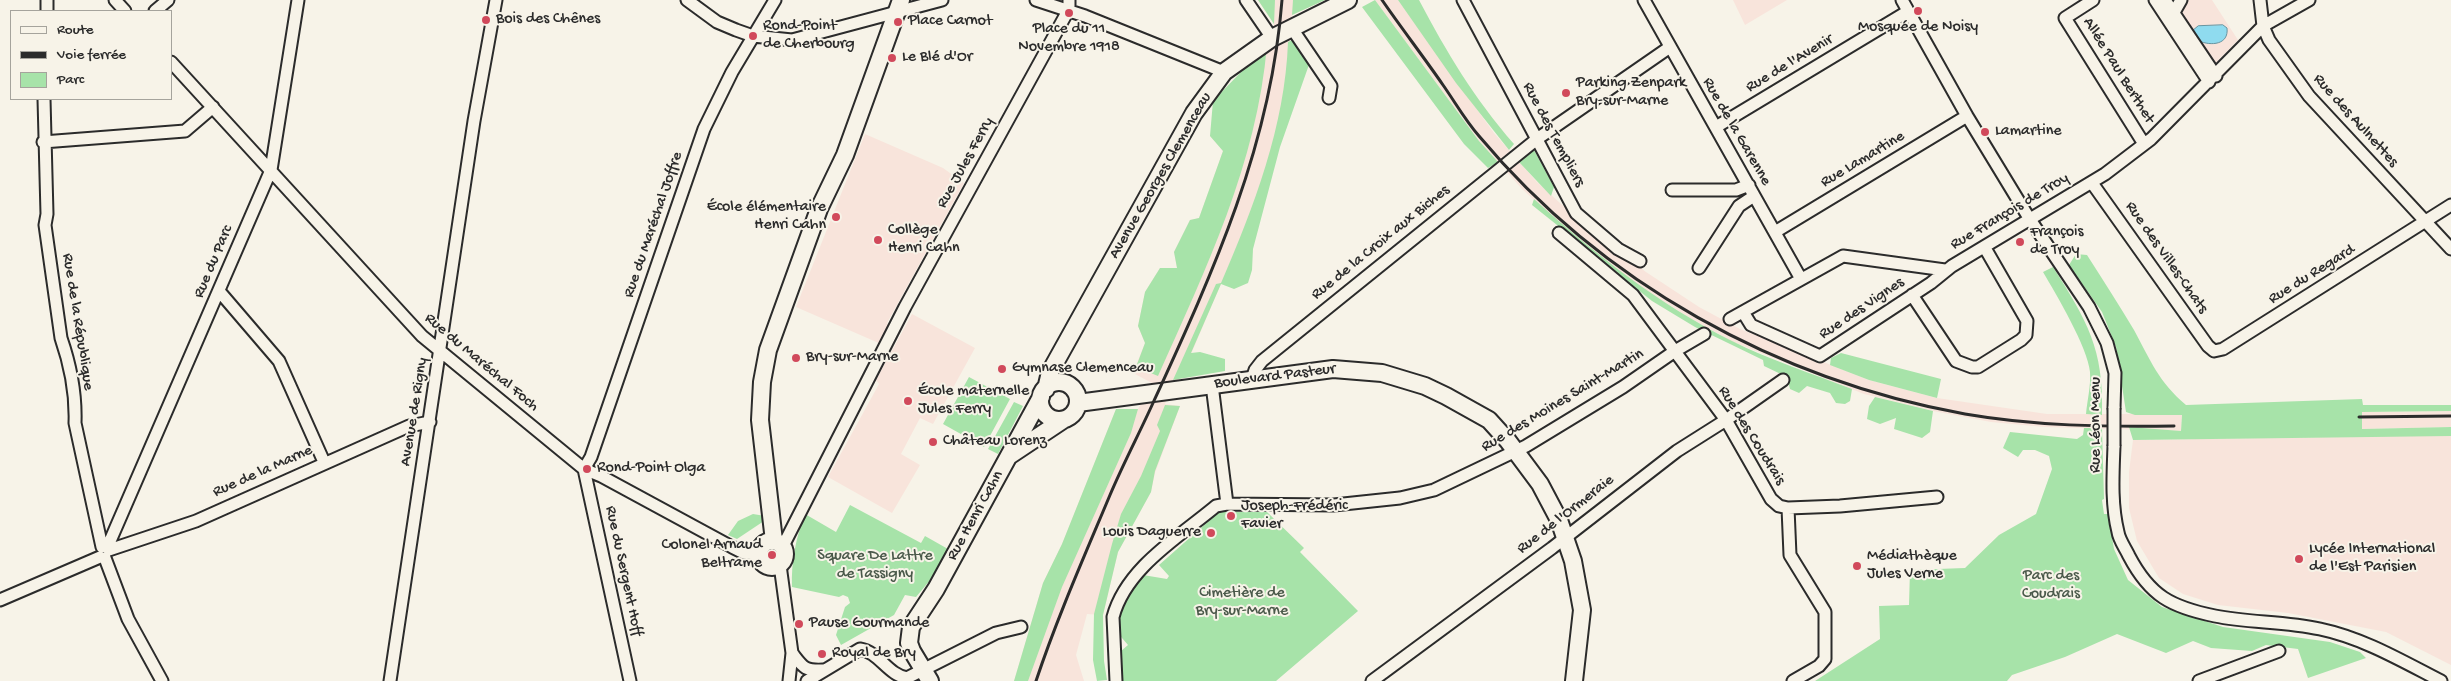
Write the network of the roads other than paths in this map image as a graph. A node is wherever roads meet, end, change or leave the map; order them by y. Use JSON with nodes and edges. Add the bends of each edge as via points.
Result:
{"nodes":[{"id":1,"x":114,"y":0,"type":"edge"},
{"id":2,"x":168,"y":0,"type":"edge"},
{"id":3,"x":298,"y":0,"type":"edge"},
{"id":4,"x":496,"y":0,"type":"edge"},
{"id":5,"x":687,"y":0,"type":"edge"},
{"id":6,"x":776,"y":0,"type":"edge"},
{"id":7,"x":942,"y":0,"type":"edge"},
{"id":8,"x":1036,"y":0,"type":"edge"},
{"id":9,"x":1246,"y":0,"type":"edge"},
{"id":10,"x":1348,"y":0,"type":"edge"},
{"id":11,"x":1463,"y":0,"type":"edge"},
{"id":12,"x":1644,"y":0,"type":"edge"},
{"id":13,"x":1902,"y":0,"type":"edge"},
{"id":14,"x":2094,"y":0,"type":"edge"},
{"id":15,"x":2155,"y":0,"type":"edge"},
{"id":16,"x":2165,"y":0,"type":"edge"},
{"id":17,"x":2182,"y":0,"type":"edge"},
{"id":18,"x":2260,"y":0,"type":"edge"},
{"id":19,"x":2309,"y":0,"type":"edge"},
{"id":20,"x":1069,"y":5,"type":"edge"},
{"id":21,"x":899,"y":6,"type":"edge"},
{"id":22,"x":124,"y":10,"type":"edge"},
{"id":23,"x":156,"y":10,"type":"edge"},
{"id":24,"x":1907,"y":12,"type":"junction"},
{"id":25,"x":2173,"y":14,"type":"junction"},
{"id":26,"x":2263,"y":26,"type":"junction"},
{"id":27,"x":1292,"y":27,"type":"junction"},
{"id":28,"x":753,"y":36,"type":"junction"},
{"id":29,"x":1272,"y":38,"type":"junction"},
{"id":30,"x":1670,"y":47,"type":"junction"},
{"id":31,"x":172,"y":63,"type":"edge"},
{"id":32,"x":1224,"y":72,"type":"junction"},
{"id":33,"x":2212,"y":79,"type":"junction"},
{"id":34,"x":1329,"y":98,"type":"dead end"},
{"id":35,"x":44,"y":100,"type":"edge"},
{"id":36,"x":213,"y":107,"type":"junction"},
{"id":37,"x":1967,"y":116,"type":"junction"},
{"id":38,"x":1716,"y":127,"type":"junction"},
{"id":39,"x":1537,"y":139,"type":"junction"},
{"id":40,"x":43,"y":142,"type":"junction"},
{"id":41,"x":2144,"y":144,"type":"junction"},
{"id":42,"x":271,"y":170,"type":"junction"},
{"id":43,"x":2092,"y":183,"type":"junction"},
{"id":44,"x":1672,"y":190,"type":"dead end"},
{"id":45,"x":1751,"y":190,"type":"junction"},
{"id":46,"x":2451,"y":205,"type":"edge"},
{"id":47,"x":2029,"y":218,"type":"junction"},
{"id":48,"x":2425,"y":223,"type":"junction"},
{"id":49,"x":1776,"y":232,"type":"junction"},
{"id":50,"x":1559,"y":233,"type":"dead end"},
{"id":51,"x":1985,"y":248,"type":"junction"},
{"id":52,"x":2451,"y":250,"type":"edge"},
{"id":53,"x":1640,"y":261,"type":"dead end"},
{"id":54,"x":1699,"y":268,"type":"dead end"},
{"id":55,"x":1945,"y":270,"type":"junction"},
{"id":56,"x":1801,"y":279,"type":"junction"},
{"id":57,"x":219,"y":291,"type":"junction"},
{"id":58,"x":1912,"y":295,"type":"junction"},
{"id":59,"x":1743,"y":312,"type":"junction"},
{"id":60,"x":1730,"y":319,"type":"dead end"},
{"id":61,"x":1704,"y":334,"type":"dead end"},
{"id":62,"x":1675,"y":350,"type":"junction"},
{"id":63,"x":2214,"y":351,"type":"joint"},
{"id":64,"x":441,"y":353,"type":"junction"},
{"id":65,"x":1061,"y":355,"type":"junction"},
{"id":66,"x":1252,"y":379,"type":"junction"},
{"id":67,"x":1783,"y":380,"type":"dead end"},
{"id":68,"x":1065,"y":384,"type":"junction"},
{"id":69,"x":1212,"y":385,"type":"junction"},
{"id":70,"x":1043,"y":393,"type":"junction"},
{"id":71,"x":1078,"y":403,"type":"junction"},
{"id":72,"x":1063,"y":420,"type":"junction"},
{"id":73,"x":1726,"y":420,"type":"junction"},
{"id":74,"x":430,"y":422,"type":"junction"},
{"id":75,"x":1513,"y":453,"type":"junction"},
{"id":76,"x":1008,"y":457,"type":"junction"},
{"id":77,"x":324,"y":462,"type":"junction"},
{"id":78,"x":584,"y":469,"type":"junction"},
{"id":79,"x":1937,"y":497,"type":"dead end"},
{"id":80,"x":1227,"y":504,"type":"junction"},
{"id":81,"x":1788,"y":508,"type":"junction"},
{"id":82,"x":116,"y":524,"type":"junction"},
{"id":83,"x":98,"y":534,"type":"junction"},
{"id":84,"x":1562,"y":539,"type":"junction"},
{"id":85,"x":778,"y":544,"type":"junction"},
{"id":86,"x":104,"y":552,"type":"junction"},
{"id":87,"x":759,"y":554,"type":"junction"},
{"id":88,"x":780,"y":565,"type":"junction"},
{"id":89,"x":0,"y":600,"type":"edge"},
{"id":90,"x":1021,"y":628,"type":"dead end"},
{"id":91,"x":2279,"y":651,"type":"dead end"},
{"id":92,"x":792,"y":653,"type":"junction"},
{"id":93,"x":825,"y":670,"type":"junction"},
{"id":94,"x":927,"y":675,"type":"edge"},
{"id":95,"x":889,"y":676,"type":"edge"},
{"id":96,"x":162,"y":681,"type":"edge"},
{"id":97,"x":390,"y":681,"type":"edge"},
{"id":98,"x":630,"y":681,"type":"edge"},
{"id":99,"x":789,"y":681,"type":"edge"},
{"id":100,"x":807,"y":681,"type":"edge"},
{"id":101,"x":1116,"y":681,"type":"edge"},
{"id":102,"x":1372,"y":681,"type":"edge"},
{"id":103,"x":1574,"y":681,"type":"edge"},
{"id":104,"x":1793,"y":681,"type":"edge"},
{"id":105,"x":2199,"y":681,"type":"edge"},
{"id":106,"x":2441,"y":681,"type":"edge"}],
"edges":[{"from":1,"to":22,"type":"street"},
{"from":2,"to":23,"type":"street"},
{"from":3,"to":42,"type":"street","name":"Rue du Parc"},
{"from":4,"to":64,"type":"street","name":"Avenue de Rigny","via":[[474,121]]},
{"from":5,"to":28,"type":"street","via":[[717,22]]},
{"from":6,"to":28,"type":"street","name":"Rue du Maréchal Joffre"},
{"from":7,"to":21,"type":"street"},
{"from":8,"to":20,"type":"street"},
{"from":9,"to":29,"type":"street"},
{"from":10,"to":27,"type":"main road","name":"Avenue Georges Clemenceau"},
{"from":11,"to":39,"type":"street","name":"Rue des Templiers"},
{"from":12,"to":30,"type":"street","name":"Rue de la Garenne"},
{"from":13,"to":24,"type":"street","name":"Rue Léon Menu"},
{"from":14,"to":41,"type":"street","name":"Allée Paul Berthet","via":[[2065,18]]},
{"from":15,"to":33,"type":"street"},
{"from":16,"to":25,"type":"street"},
{"from":17,"to":25,"type":"street"},
{"from":18,"to":26,"type":"street","name":"Rue des Aulnettes"},
{"from":19,"to":26,"type":"street","name":"Rue François de Troy"},
{"from":20,"to":32,"type":"street"},
{"from":20,"to":85,"type":"street","name":"Rue Jules Ferry"},
{"from":21,"to":28,"type":"street","via":[[792,40]]},
{"from":21,"to":85,"type":"main road","via":[[845,154],[819,209],[768,350],[760,420]]},
{"from":24,"to":37,"type":"street","name":"Rue Léon Menu"},
{"from":24,"to":38,"type":"street","name":"Rue de l'Avenir"},
{"from":25,"to":33,"type":"street"},
{"from":26,"to":33,"type":"street","name":"Rue François de Troy"},
{"from":26,"to":48,"type":"street","name":"Rue des Aulnettes","via":[[2269,40],[2309,96]]},
{"from":27,"to":29,"type":"main road","name":"Avenue Georges Clemenceau"},
{"from":27,"to":34,"type":"street","via":[[1331,86]]},
{"from":28,"to":78,"type":"street","name":"Rue du Maréchal Joffre","via":[[704,129],[591,457]]},
{"from":29,"to":32,"type":"main road","name":"Avenue Georges Clemenceau"},
{"from":30,"to":38,"type":"street","name":"Rue de la Garenne"},
{"from":30,"to":39,"type":"street","name":"Rue de la Croix aux Biches"},
{"from":31,"to":36,"type":"street","name":"Rue du Maréchal Foch"},
{"from":32,"to":65,"type":"main road","name":"Avenue Georges Clemenceau","via":[[1194,113]]},
{"from":33,"to":41,"type":"street","name":"Rue François de Troy"},
{"from":35,"to":40,"type":"street","name":"Rue de la République"},
{"from":36,"to":40,"type":"street","via":[[185,131]]},
{"from":36,"to":42,"type":"street","name":"Rue du Maréchal Foch"},
{"from":37,"to":47,"type":"street","name":"Rue Léon Menu"},
{"from":37,"to":49,"type":"street","name":"Rue Lamartine"},
{"from":38,"to":45,"type":"street","name":"Rue de la Garenne"},
{"from":39,"to":53,"type":"street","name":"Rue des Templiers","via":[[1576,213],[1618,249]]},
{"from":39,"to":66,"type":"street","name":"Rue de la Croix aux Biches","via":[[1262,361]]},
{"from":40,"to":83,"type":"street","name":"Rue de la République","via":[[46,225],[61,338]]},
{"from":41,"to":43,"type":"street","name":"Rue François de Troy"},
{"from":42,"to":57,"type":"street","name":"Rue du Parc"},
{"from":42,"to":64,"type":"street","name":"Rue du Maréchal Foch"},
{"from":43,"to":47,"type":"street","name":"Rue François de Troy"},
{"from":43,"to":63,"type":"street","name":"Rue des Villes-Chats"},
{"from":44,"to":45,"type":"street"},
{"from":45,"to":49,"type":"street","name":"Rue de la Garenne"},
{"from":45,"to":54,"type":"street"},
{"from":46,"to":48,"type":"street","name":"Rue du Regard"},
{"from":47,"to":51,"type":"street","name":"Rue François de Troy"},
{"from":47,"to":106,"type":"street","name":"Rue Léon Menu","bridge":true,"via":[[2088,307],[2107,343],[2115,373],[2113,496],[2118,534],[2136,569],[2159,596],[2184,608],[2216,616],[2321,629],[2366,643]]},
{"from":48,"to":52,"type":"street","name":"Rue des Aulnettes"},
{"from":48,"to":63,"type":"street","name":"Rue du Regard","via":[[2223,349]]},
{"from":49,"to":56,"type":"street","name":"Rue de la Garenne"},
{"from":50,"to":62,"type":"street","name":"Rue des Coudrais","via":[[1623,284]]},
{"from":51,"to":55,"type":"street","name":"Rue François de Troy"},
{"from":51,"to":58,"type":"street","via":[[2027,321],[2026,335],[2021,340],[1978,367],[1960,364]]},
{"from":55,"to":56,"type":"street","name":"Rue François de Troy","via":[[1843,256]]},
{"from":55,"to":58,"type":"street","name":"Rue des Vignes"},
{"from":56,"to":59,"type":"street","name":"Rue François de Troy"},
{"from":57,"to":77,"type":"street","via":[[279,360]]},
{"from":57,"to":82,"type":"street","name":"Rue du Parc"},
{"from":58,"to":59,"type":"street","name":"Rue des Vignes","via":[[1820,356],[1751,325]]},
{"from":59,"to":60,"type":"street","name":"Rue François de Troy"},
{"from":61,"to":62,"type":"street","name":"Rue des Moines Saint-Martin"},
{"from":62,"to":73,"type":"street","name":"Rue des Coudrais"},
{"from":62,"to":75,"type":"street","name":"Rue des Moines Saint-Martin","via":[[1623,387]]},
{"from":64,"to":74,"type":"street","name":"Avenue de Rigny"},
{"from":64,"to":78,"type":"street","name":"Rue du Maréchal Foch"},
{"from":65,"to":68,"type":"main road"},
{"from":65,"to":70,"type":"main road","name":"Avenue Georges Clemenceau","via":[[1050,372]]},
{"from":66,"to":69,"type":"main road","name":"Boulevard Pasteur"},
{"from":66,"to":75,"type":"main road","name":"Boulevard Pasteur","via":[[1333,368],[1382,373],[1425,386],[1489,420]]},
{"from":67,"to":73,"type":"street","name":"Rue de l'Ormeraie"},
{"from":68,"to":70,"type":"main road","via":[[1055,383]]},
{"from":68,"to":71,"type":"main road","via":[[1075,391]]},
{"from":69,"to":71,"type":"main road","name":"Boulevard Pasteur"},
{"from":69,"to":80,"type":"street"},
{"from":70,"to":72,"type":"main road","via":[[1042,410],[1057,420]]},
{"from":70,"to":76,"type":"main road","name":"Avenue Georges Clemenceau"},
{"from":71,"to":72,"type":"main road","via":[[1073,414]]},
{"from":72,"to":76,"type":"main road"},
{"from":73,"to":81,"type":"street","name":"Rue des Coudrais","via":[[1771,499]]},
{"from":73,"to":84,"type":"street","name":"Rue de l'Ormeraie","via":[[1677,450]]},
{"from":74,"to":77,"type":"street","name":"Rue de la Marne","via":[[409,426]]},
{"from":74,"to":97,"type":"street","name":"Avenue de Rigny"},
{"from":75,"to":80,"type":"street","name":"Rue des Moines Saint-Martin","via":[[1434,490],[1400,498],[1334,505]]},
{"from":75,"to":84,"type":"main road","name":"Boulevard Pasteur","via":[[1540,484]]},
{"from":76,"to":94,"type":"main road","name":"Rue Henri Cahn","via":[[936,589],[911,627],[910,644]]},
{"from":77,"to":86,"type":"street","name":"Rue de la Marne","via":[[196,521]]},
{"from":78,"to":87,"type":"street","name":"Rue du Maréchal Foch","via":[[744,553]]},
{"from":78,"to":98,"type":"street","name":"Rue du Sergent Hoff"},
{"from":79,"to":81,"type":"street","name":"Rue des Coudrais"},
{"from":80,"to":101,"type":"street","via":[[1216,506],[1129,583],[1112,617]]},
{"from":81,"to":104,"type":"street","via":[[1790,555],[1825,612],[1825,659]]},
{"from":82,"to":83,"type":"street","via":[[109,531]]},
{"from":82,"to":86,"type":"street","name":"Rue du Parc"},
{"from":83,"to":86,"type":"street","name":"Rue de la République"},
{"from":84,"to":102,"type":"street","name":"Rue de l'Ormeraie"},
{"from":84,"to":103,"type":"main road","name":"Boulevard Pasteur","via":[[1577,578],[1582,610]]},
{"from":85,"to":87,"type":"main road","via":[[762,546]]},
{"from":85,"to":88,"type":"main road","via":[[786,554]]},
{"from":86,"to":89,"type":"street","name":"Rue de la Marne"},
{"from":86,"to":96,"type":"street","name":"Rue de la République","via":[[128,619]]},
{"from":87,"to":88,"type":"main road","via":[[768,567]]},
{"from":88,"to":92,"type":"street"},
{"from":90,"to":94,"type":"street","via":[[996,633]]},
{"from":91,"to":105,"type":"street"},
{"from":92,"to":93,"type":"street","via":[[810,671]]},
{"from":92,"to":99,"type":"street"},
{"from":93,"to":95,"type":"street","via":[[860,649],[869,651]]},
{"from":93,"to":100,"type":"street"},
{"from":94,"to":95,"type":"street"}]}
